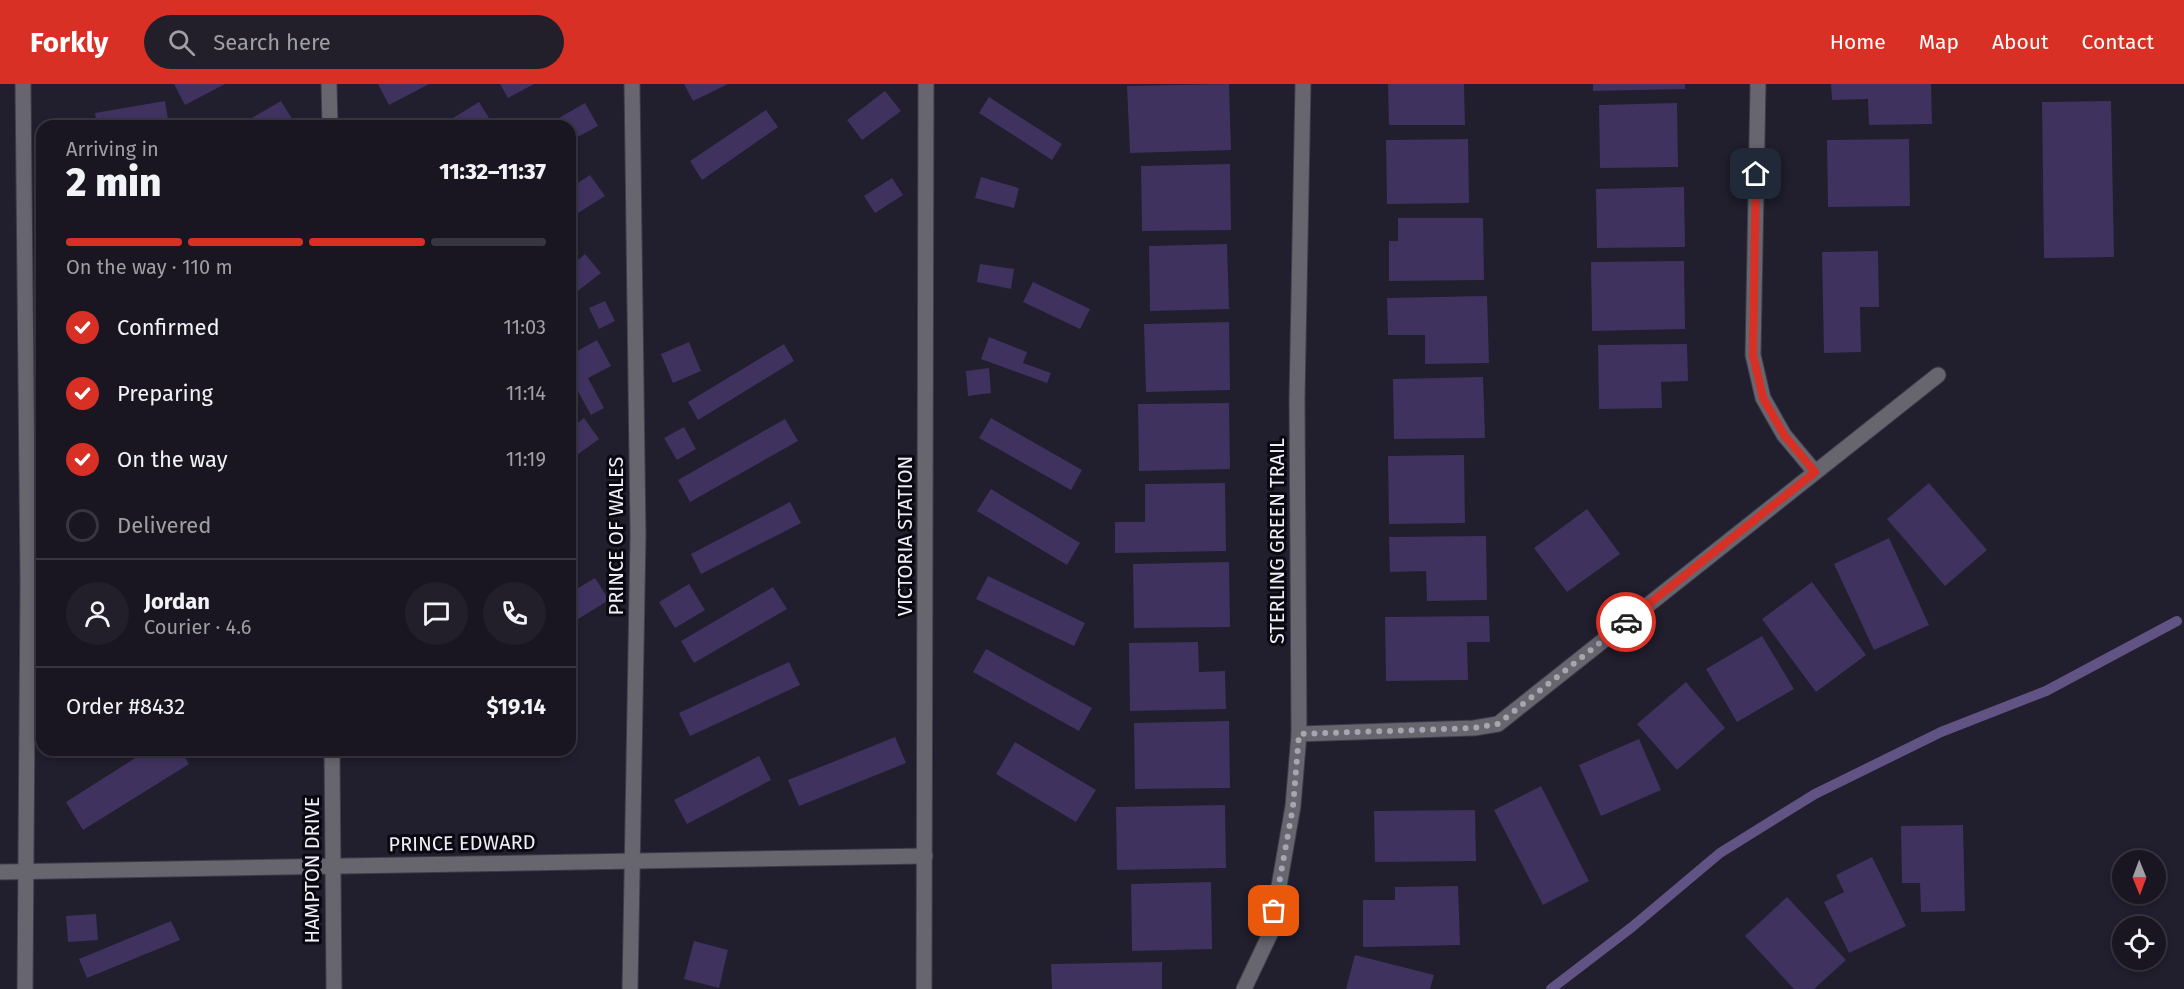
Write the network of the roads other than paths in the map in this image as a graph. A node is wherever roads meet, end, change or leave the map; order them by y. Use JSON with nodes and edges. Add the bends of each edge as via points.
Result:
{"nodes":[{"id":1,"x":23,"y":84,"type":"edge"},
{"id":2,"x":329,"y":84,"type":"edge"},
{"id":3,"x":632,"y":84,"type":"edge"},
{"id":4,"x":926,"y":84,"type":"edge"},
{"id":5,"x":1303,"y":84,"type":"edge"},
{"id":6,"x":1758,"y":84,"type":"edge"},
{"id":7,"x":330,"y":120,"type":"edge"},
{"id":8,"x":1938,"y":375,"type":"dead end"},
{"id":9,"x":1815,"y":472,"type":"junction"},
{"id":10,"x":1299,"y":734,"type":"junction"},
{"id":11,"x":332,"y":756,"type":"edge"},
{"id":12,"x":925,"y":856,"type":"junction"},
{"id":13,"x":631,"y":862,"type":"junction"},
{"id":14,"x":333,"y":865,"type":"junction"},
{"id":15,"x":0,"y":872,"type":"edge"},
{"id":16,"x":26,"y":872,"type":"junction"},
{"id":17,"x":25,"y":989,"type":"edge"},
{"id":18,"x":334,"y":989,"type":"edge"},
{"id":19,"x":630,"y":989,"type":"edge"},
{"id":20,"x":924,"y":989,"type":"edge"},
{"id":21,"x":1244,"y":989,"type":"edge"}],
"edges":[{"from":1,"to":16,"type":"street","via":[[28,583]]},
{"from":2,"to":7,"type":"street"},
{"from":3,"to":13,"type":"street","name":"PRINCE OF WALES","via":[[638,535]]},
{"from":4,"to":12,"type":"street","name":"VICTORIA STATION"},
{"from":5,"to":10,"type":"street","name":"STERLING GREEN TRAIL","via":[[1297,399]]},
{"from":6,"to":9,"type":"street","via":[[1753,355],[1763,398],[1784,435]]},
{"from":8,"to":9,"type":"street"},
{"from":9,"to":10,"type":"street","via":[[1498,724]]},
{"from":10,"to":21,"type":"street","name":"STERLING GREEN TRAIL","via":[[1293,807],[1271,932]]},
{"from":11,"to":14,"type":"street","name":"HAMPTON DRIVE"},
{"from":12,"to":13,"type":"street","name":"PRINCE EDWARD"},
{"from":12,"to":20,"type":"street","name":"VICTORIA STATION"},
{"from":13,"to":14,"type":"street","name":"PRINCE EDWARD"},
{"from":13,"to":19,"type":"street","name":"PRINCE OF WALES"},
{"from":14,"to":16,"type":"street","name":"PRINCE EDWARD"},
{"from":14,"to":18,"type":"street","name":"HAMPTON DRIVE"},
{"from":15,"to":16,"type":"street","name":"PRINCE EDWARD"},
{"from":16,"to":17,"type":"street"}]}
